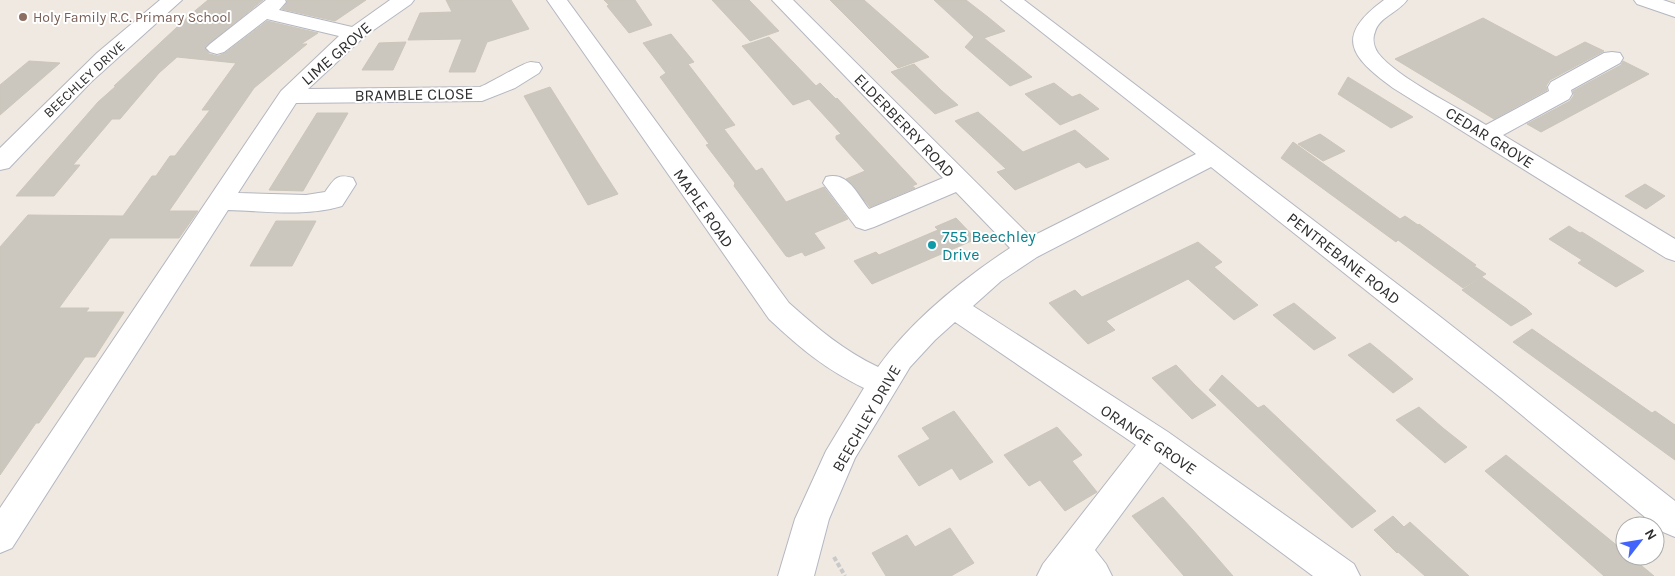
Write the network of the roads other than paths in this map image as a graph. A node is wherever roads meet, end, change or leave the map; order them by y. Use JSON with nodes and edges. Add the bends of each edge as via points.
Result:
{"nodes":[{"id":1,"x":172,"y":0,"type":"edge"},
{"id":2,"x":280,"y":0,"type":"edge"},
{"id":3,"x":404,"y":0,"type":"edge"},
{"id":4,"x":557,"y":0,"type":"edge"},
{"id":5,"x":782,"y":0,"type":"edge"},
{"id":6,"x":1011,"y":0,"type":"edge"},
{"id":7,"x":1397,"y":0,"type":"edge"},
{"id":8,"x":1644,"y":0,"type":"edge"},
{"id":9,"x":1675,"y":11,"type":"edge"},
{"id":10,"x":262,"y":12,"type":"junction"},
{"id":11,"x":356,"y":34,"type":"junction"},
{"id":12,"x":217,"y":48,"type":"dead end"},
{"id":13,"x":1612,"y":58,"type":"dead end"},
{"id":14,"x":532,"y":68,"type":"dead end"},
{"id":15,"x":289,"y":96,"type":"junction"},
{"id":16,"x":1486,"y":135,"type":"junction"},
{"id":17,"x":1212,"y":156,"type":"junction"},
{"id":18,"x":0,"y":162,"type":"edge"},
{"id":19,"x":959,"y":181,"type":"junction"},
{"id":20,"x":344,"y":184,"type":"dead end"},
{"id":21,"x":835,"y":184,"type":"dead end"},
{"id":22,"x":223,"y":195,"type":"junction"},
{"id":23,"x":1028,"y":250,"type":"junction"},
{"id":24,"x":1675,"y":251,"type":"edge"},
{"id":25,"x":953,"y":307,"type":"junction"},
{"id":26,"x":883,"y":384,"type":"junction"},
{"id":27,"x":1156,"y":442,"type":"junction"},
{"id":28,"x":1675,"y":521,"type":"edge"},
{"id":29,"x":0,"y":536,"type":"edge"},
{"id":30,"x":1074,"y":567,"type":"edge"},
{"id":31,"x":796,"y":576,"type":"edge"},
{"id":32,"x":1342,"y":576,"type":"edge"}],
"edges":[{"from":1,"to":18,"type":"street","name":"BEECHLEY DRIVE","via":[[73,88]]},
{"from":2,"to":10,"type":"street"},
{"from":3,"to":11,"type":"street","name":"LIME GROVE"},
{"from":4,"to":26,"type":"street","name":"MAPLE ROAD","via":[[779,311],[814,344]]},
{"from":5,"to":19,"type":"street","name":"ELDERBERRY ROAD"},
{"from":6,"to":17,"type":"street","name":"PENTREBANE ROAD"},
{"from":7,"to":16,"type":"street","name":"CEDAR GROVE","via":[[1364,31],[1364,43],[1371,58],[1389,75]]},
{"from":8,"to":9,"type":"street"},
{"from":10,"to":11,"type":"street"},
{"from":10,"to":12,"type":"street"},
{"from":11,"to":15,"type":"street","name":"LIME GROVE","via":[[316,67]]},
{"from":13,"to":16,"type":"street","via":[[1560,86],[1561,94]]},
{"from":14,"to":15,"type":"street","name":"BRAMBLE CLOSE","via":[[500,89],[482,94]]},
{"from":15,"to":22,"type":"street","name":"LIME GROVE"},
{"from":16,"to":24,"type":"street","name":"CEDAR GROVE"},
{"from":17,"to":23,"type":"street","name":"BEECHLEY DRIVE"},
{"from":17,"to":28,"type":"street","name":"PENTREBANE ROAD","via":[[1590,450]]},
{"from":19,"to":21,"type":"street","via":[[865,221]]},
{"from":19,"to":23,"type":"street","name":"ELDERBERRY ROAD"},
{"from":20,"to":22,"type":"street","via":[[333,200],[306,204]]},
{"from":22,"to":29,"type":"street","name":"LIME GROVE"},
{"from":23,"to":25,"type":"street","name":"BEECHLEY DRIVE","via":[[991,274]]},
{"from":25,"to":26,"type":"street","name":"BEECHLEY DRIVE","via":[[900,359]]},
{"from":25,"to":27,"type":"street","name":"ORANGE GROVE"},
{"from":26,"to":31,"type":"street","name":"BEECHLEY DRIVE","via":[[842,451],[812,519]]},
{"from":27,"to":30,"type":"street"},
{"from":27,"to":32,"type":"street","name":"ORANGE GROVE"}]}
